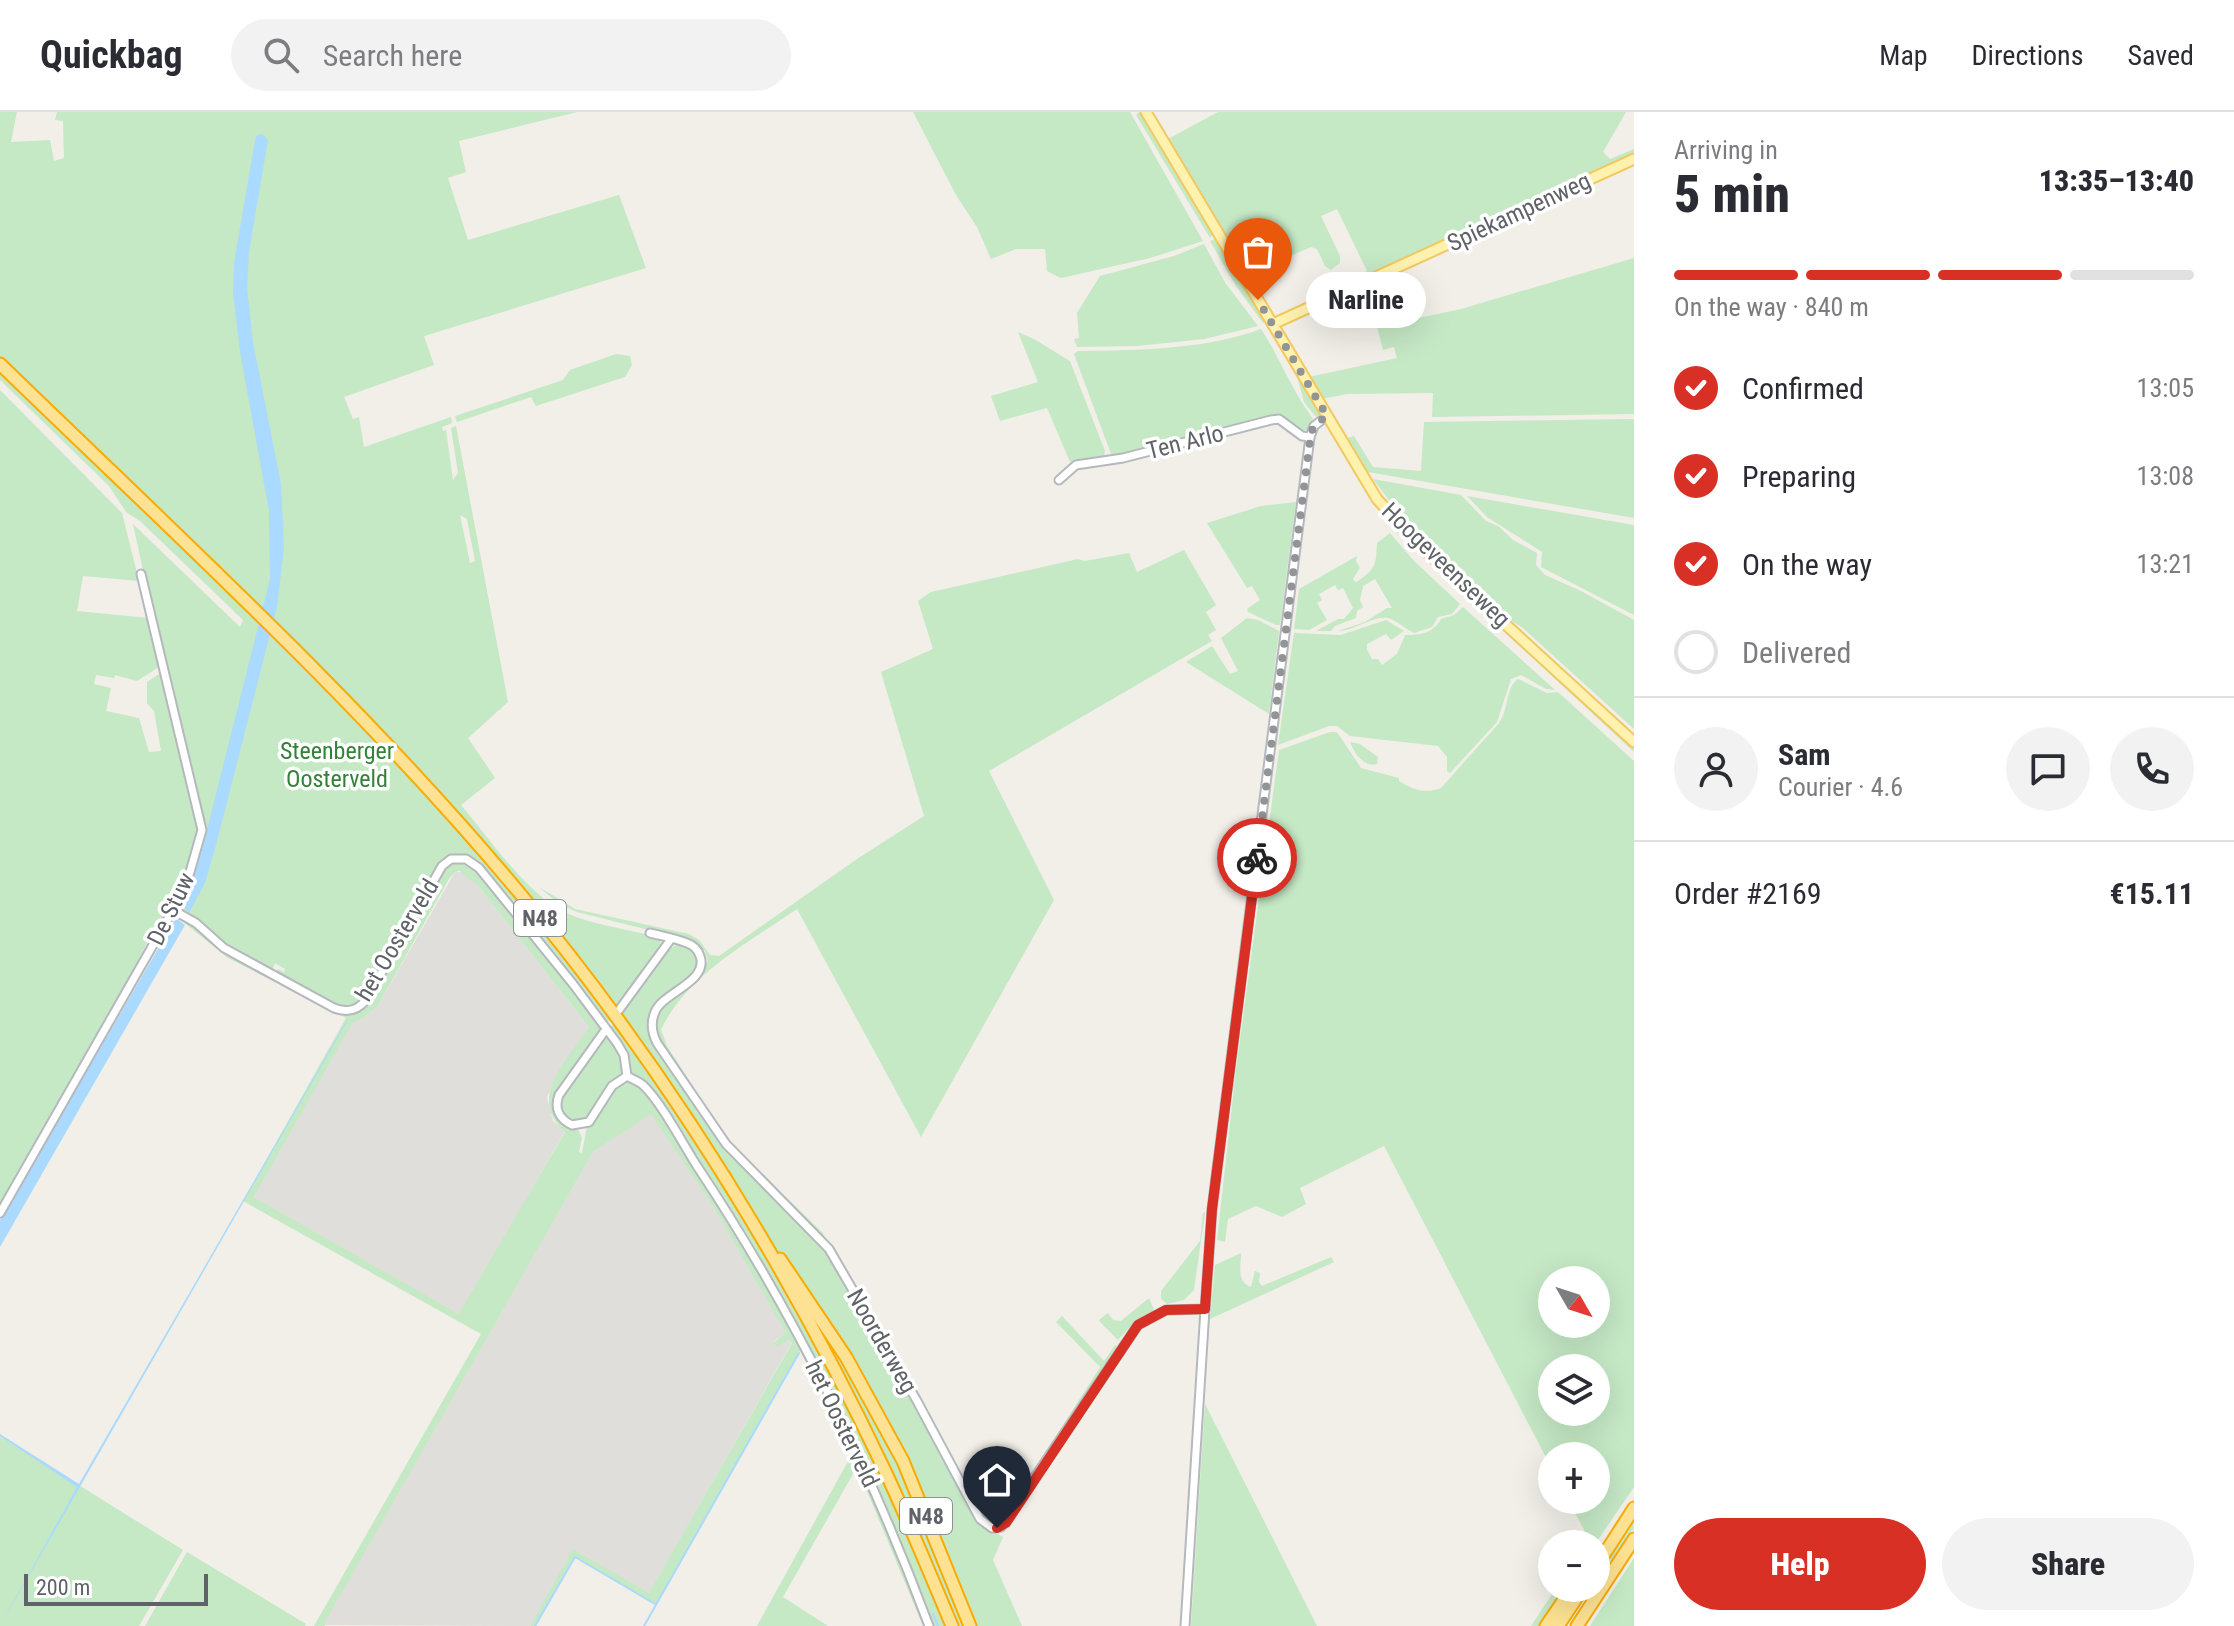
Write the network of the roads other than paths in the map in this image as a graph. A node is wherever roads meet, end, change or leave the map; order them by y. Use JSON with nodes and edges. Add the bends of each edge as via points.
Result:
{"nodes":[{"id":1,"x":1146,"y":112,"type":"edge"},
{"id":2,"x":1634,"y":159,"type":"edge"},
{"id":3,"x":1273,"y":324,"type":"junction"},
{"id":4,"x":0,"y":364,"type":"edge"},
{"id":5,"x":1327,"y":416,"type":"junction"},
{"id":6,"x":1310,"y":437,"type":"junction"},
{"id":7,"x":1059,"y":480,"type":"dead end"},
{"id":8,"x":141,"y":574,"type":"dead end"},
{"id":9,"x":1634,"y":742,"type":"edge"},
{"id":10,"x":173,"y":910,"type":"junction"},
{"id":11,"x":650,"y":933,"type":"dead end"},
{"id":12,"x":671,"y":939,"type":"junction"},
{"id":13,"x":619,"y":1010,"type":"dead end"},
{"id":14,"x":604,"y":1032,"type":"dead end"},
{"id":15,"x":627,"y":1076,"type":"junction"},
{"id":16,"x":0,"y":1213,"type":"edge"},
{"id":17,"x":760,"y":1234,"type":"junction"},
{"id":18,"x":1205,"y":1309,"type":"junction"},
{"id":19,"x":1634,"y":1508,"type":"edge"},
{"id":20,"x":1610,"y":1538,"type":"edge"},
{"id":21,"x":1634,"y":1539,"type":"edge"},
{"id":22,"x":1610,"y":1545,"type":"edge"},
{"id":23,"x":1562,"y":1602,"type":"edge"},
{"id":24,"x":1574,"y":1602,"type":"edge"},
{"id":25,"x":929,"y":1626,"type":"edge"},
{"id":26,"x":952,"y":1626,"type":"edge"},
{"id":27,"x":970,"y":1626,"type":"edge"},
{"id":28,"x":1185,"y":1626,"type":"edge"},
{"id":29,"x":1546,"y":1626,"type":"edge"},
{"id":30,"x":1558,"y":1626,"type":"edge"},
{"id":31,"x":1577,"y":1626,"type":"edge"}],
"edges":[{"from":1,"to":3,"type":"main road","name":"Hoogeveenseweg"},
{"from":2,"to":3,"type":"main road","name":"Spiekampenweg"},
{"from":3,"to":5,"type":"main road","name":"Hoogeveenseweg"},
{"from":4,"to":17,"type":"highway","number":"N48","via":[[409,767],[528,904],[645,1057]]},
{"from":5,"to":6,"type":"street"},
{"from":5,"to":9,"type":"main road","name":"Hoogeveenseweg","via":[[1395,521]]},
{"from":6,"to":7,"type":"street","name":"Ten Arlo","via":[[1279,419],[1271,420],[1076,465]]},
{"from":6,"to":18,"type":"street","via":[[1212,1209]]},
{"from":8,"to":10,"type":"street","name":"De Stuw","via":[[202,826],[194,862]]},
{"from":10,"to":15,"type":"street","name":"het Oosterveld","via":[[234,954],[334,1008],[351,1010],[366,1000],[442,866],[451,859],[466,859],[479,868],[587,1002],[621,1049]]},
{"from":10,"to":16,"type":"street","name":"De Stuw"},
{"from":11,"to":12,"type":"street","name":"Noorderweg"},
{"from":12,"to":13,"type":"street"},
{"from":12,"to":18,"type":"street","name":"Noorderweg","via":[[694,947],[701,967],[655,1011],[657,1043],[726,1144],[829,1249],[986,1525],[997,1528],[1006,1523],[1138,1325],[1166,1310]]},
{"from":14,"to":15,"type":"street","via":[[559,1095],[559,1114],[572,1125],[589,1122],[612,1086]]},
{"from":15,"to":25,"type":"street","name":"het Oosterveld","via":[[643,1086],[663,1113],[787,1313],[862,1463]]},
{"from":17,"to":26,"type":"highway","number":"N48","via":[[886,1473]]},
{"from":17,"to":27,"type":"highway","number":"N48","via":[[824,1321],[876,1409],[903,1461]]},
{"from":18,"to":28,"type":"street"},
{"from":19,"to":20,"type":"highway"},
{"from":19,"to":22,"type":"highway"},
{"from":21,"to":31,"type":"highway"},
{"from":23,"to":29,"type":"highway"},
{"from":24,"to":30,"type":"highway"}]}
